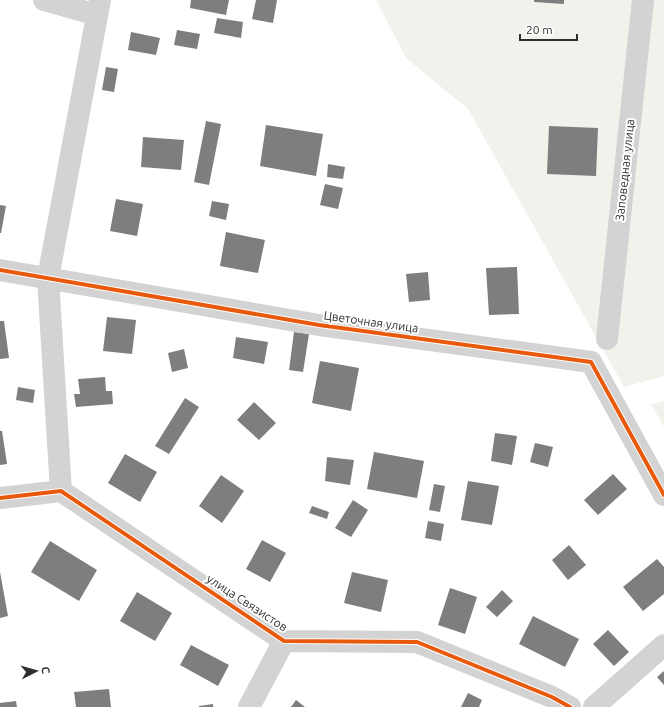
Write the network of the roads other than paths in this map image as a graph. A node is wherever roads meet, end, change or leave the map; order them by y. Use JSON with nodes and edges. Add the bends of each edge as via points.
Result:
{"nodes":[{"id":1,"x":44,"y":0,"type":"edge"},
{"id":2,"x":643,"y":0,"type":"edge"},
{"id":3,"x":98,"y":8,"type":"edge"},
{"id":4,"x":0,"y":270,"type":"edge"},
{"id":5,"x":48,"y":278,"type":"junction"},
{"id":6,"x":607,"y":339,"type":"dead end"},
{"id":7,"x":61,"y":491,"type":"junction"},
{"id":8,"x":664,"y":495,"type":"edge"},
{"id":9,"x":0,"y":498,"type":"edge"},
{"id":10,"x":284,"y":641,"type":"junction"},
{"id":11,"x":664,"y":645,"type":"edge"},
{"id":12,"x":248,"y":707,"type":"edge"},
{"id":13,"x":570,"y":707,"type":"edge"},
{"id":14,"x":594,"y":707,"type":"edge"}],
"edges":[{"from":1,"to":3,"type":"street"},
{"from":2,"to":6,"type":"street","name":"Заповедная улица"},
{"from":3,"to":5,"type":"street"},
{"from":4,"to":5,"type":"street","name":"Цветочная улица"},
{"from":5,"to":7,"type":"street"},
{"from":5,"to":8,"type":"street","name":"Цветочная улица","via":[[319,325],[591,362]]},
{"from":7,"to":9,"type":"street"},
{"from":7,"to":10,"type":"street","name":"улица Связистов"},
{"from":10,"to":12,"type":"street"},
{"from":10,"to":13,"type":"street","name":"улица Связистов","via":[[417,642],[552,697]]},
{"from":11,"to":14,"type":"street"}]}
